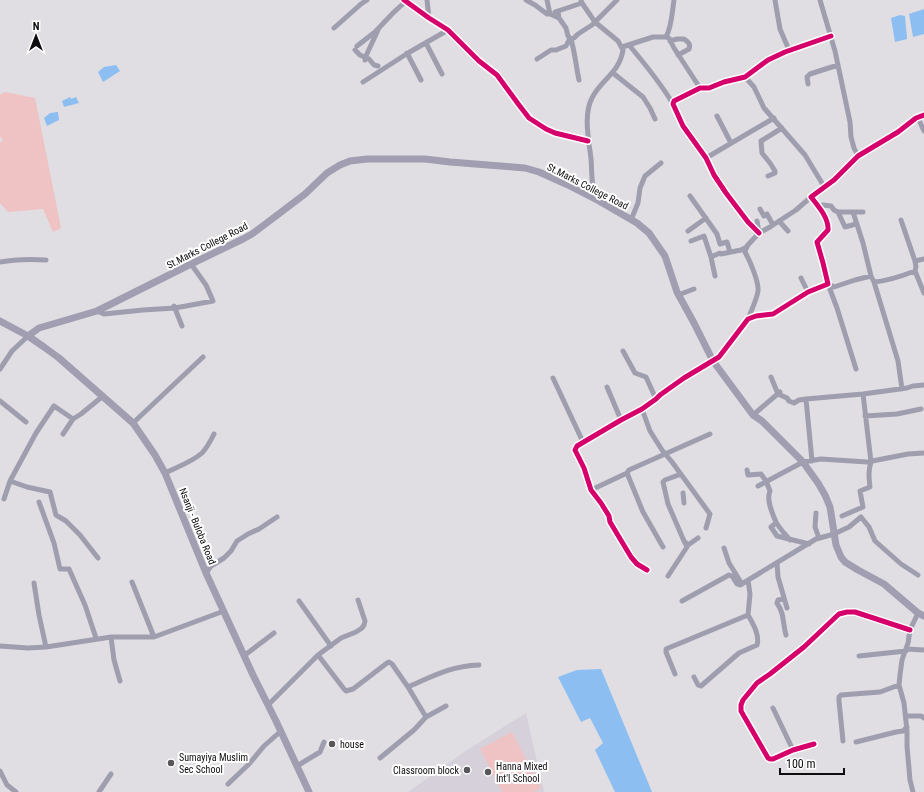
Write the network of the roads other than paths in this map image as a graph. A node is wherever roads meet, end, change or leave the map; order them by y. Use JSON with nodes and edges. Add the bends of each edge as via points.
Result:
{"nodes":[{"id":1,"x":367,"y":0,"type":"edge"},
{"id":2,"x":427,"y":0,"type":"edge"},
{"id":3,"x":526,"y":0,"type":"edge"},
{"id":4,"x":547,"y":0,"type":"edge"},
{"id":5,"x":617,"y":0,"type":"edge"},
{"id":6,"x":674,"y":0,"type":"edge"},
{"id":7,"x":775,"y":0,"type":"edge"},
{"id":8,"x":820,"y":0,"type":"edge"},
{"id":9,"x":405,"y":1,"type":"edge"},
{"id":10,"x":581,"y":2,"type":"edge"},
{"id":11,"x":558,"y":11,"type":"junction"},
{"id":12,"x":550,"y":14,"type":"junction"},
{"id":13,"x":429,"y":18,"type":"junction"},
{"id":14,"x":559,"y":18,"type":"junction"},
{"id":15,"x":595,"y":22,"type":"junction"},
{"id":16,"x":334,"y":28,"type":"dead end"},
{"id":17,"x":379,"y":28,"type":"junction"},
{"id":18,"x":448,"y":30,"type":"junction"},
{"id":19,"x":831,"y":36,"type":"junction"},
{"id":20,"x":570,"y":39,"type":"junction"},
{"id":21,"x":668,"y":39,"type":"junction"},
{"id":22,"x":426,"y":43,"type":"junction"},
{"id":23,"x":628,"y":45,"type":"junction"},
{"id":24,"x":622,"y":47,"type":"junction"},
{"id":25,"x":789,"y":50,"type":"junction"},
{"id":26,"x":408,"y":53,"type":"junction"},
{"id":27,"x":678,"y":55,"type":"junction"},
{"id":28,"x":538,"y":58,"type":"dead end"},
{"id":29,"x":365,"y":59,"type":"junction"},
{"id":30,"x":838,"y":65,"type":"junction"},
{"id":31,"x":378,"y":66,"type":"dead end"},
{"id":32,"x":613,"y":73,"type":"junction"},
{"id":33,"x":442,"y":74,"type":"dead end"},
{"id":34,"x":745,"y":77,"type":"junction"},
{"id":35,"x":421,"y":80,"type":"dead end"},
{"id":36,"x":579,"y":80,"type":"dead end"},
{"id":37,"x":363,"y":82,"type":"dead end"},
{"id":38,"x":808,"y":84,"type":"dead end"},
{"id":39,"x":700,"y":88,"type":"junction"},
{"id":40,"x":673,"y":104,"type":"junction"},
{"id":41,"x":924,"y":115,"type":"edge"},
{"id":42,"x":717,"y":116,"type":"dead end"},
{"id":43,"x":774,"y":118,"type":"junction"},
{"id":44,"x":916,"y":118,"type":"junction"},
{"id":45,"x":655,"y":119,"type":"dead end"},
{"id":46,"x":782,"y":128,"type":"junction"},
{"id":47,"x":924,"y":131,"type":"edge"},
{"id":48,"x":588,"y":141,"type":"junction"},
{"id":49,"x":732,"y":143,"type":"junction"},
{"id":50,"x":858,"y":156,"type":"junction"},
{"id":51,"x":706,"y":158,"type":"junction"},
{"id":52,"x":661,"y":163,"type":"dead end"},
{"id":53,"x":768,"y":176,"type":"dead end"},
{"id":54,"x":825,"y":188,"type":"junction"},
{"id":55,"x":690,"y":196,"type":"dead end"},
{"id":56,"x":811,"y":197,"type":"junction"},
{"id":57,"x":599,"y":201,"type":"junction"},
{"id":58,"x":818,"y":206,"type":"junction"},
{"id":59,"x":760,"y":209,"type":"dead end"},
{"id":60,"x":838,"y":212,"type":"junction"},
{"id":61,"x":853,"y":212,"type":"junction"},
{"id":62,"x":863,"y":212,"type":"dead end"},
{"id":63,"x":706,"y":218,"type":"junction"},
{"id":64,"x":631,"y":220,"type":"junction"},
{"id":65,"x":901,"y":220,"type":"dead end"},
{"id":66,"x":757,"y":221,"type":"dead end"},
{"id":67,"x":779,"y":221,"type":"junction"},
{"id":68,"x":856,"y":224,"type":"junction"},
{"id":69,"x":773,"y":225,"type":"junction"},
{"id":70,"x":688,"y":231,"type":"dead end"},
{"id":71,"x":788,"y":231,"type":"dead end"},
{"id":72,"x":759,"y":233,"type":"junction"},
{"id":73,"x":691,"y":241,"type":"dead end"},
{"id":74,"x":747,"y":247,"type":"junction"},
{"id":75,"x":730,"y":252,"type":"junction"},
{"id":76,"x":711,"y":256,"type":"junction"},
{"id":77,"x":924,"y":258,"type":"edge"},
{"id":78,"x":46,"y":260,"type":"dead end"},
{"id":79,"x":915,"y":261,"type":"junction"},
{"id":80,"x":0,"y":262,"type":"edge"},
{"id":81,"x":190,"y":264,"type":"junction"},
{"id":82,"x":915,"y":271,"type":"junction"},
{"id":83,"x":715,"y":276,"type":"dead end"},
{"id":84,"x":872,"y":276,"type":"junction"},
{"id":85,"x":800,"y":278,"type":"dead end"},
{"id":86,"x":874,"y":282,"type":"junction"},
{"id":87,"x":828,"y":284,"type":"junction"},
{"id":88,"x":694,"y":289,"type":"dead end"},
{"id":89,"x":808,"y":292,"type":"junction"},
{"id":90,"x":924,"y":293,"type":"edge"},
{"id":91,"x":678,"y":295,"type":"junction"},
{"id":92,"x":175,"y":307,"type":"junction"},
{"id":93,"x":97,"y":311,"type":"junction"},
{"id":94,"x":748,"y":319,"type":"junction"},
{"id":95,"x":0,"y":321,"type":"edge"},
{"id":96,"x":182,"y":326,"type":"dead end"},
{"id":97,"x":28,"y":336,"type":"junction"},
{"id":98,"x":623,"y":351,"type":"dead end"},
{"id":99,"x":203,"y":357,"type":"dead end"},
{"id":100,"x":713,"y":361,"type":"junction"},
{"id":101,"x":0,"y":369,"type":"edge"},
{"id":102,"x":856,"y":369,"type":"dead end"},
{"id":103,"x":770,"y":377,"type":"dead end"},
{"id":104,"x":553,"y":378,"type":"dead end"},
{"id":105,"x":924,"y":385,"type":"edge"},
{"id":106,"x":607,"y":387,"type":"dead end"},
{"id":107,"x":902,"y":389,"type":"junction"},
{"id":108,"x":779,"y":393,"type":"junction"},
{"id":109,"x":863,"y":394,"type":"junction"},
{"id":110,"x":103,"y":396,"type":"junction"},
{"id":111,"x":656,"y":399,"type":"junction"},
{"id":112,"x":806,"y":399,"type":"junction"},
{"id":113,"x":0,"y":401,"type":"edge"},
{"id":114,"x":642,"y":409,"type":"junction"},
{"id":115,"x":921,"y":410,"type":"dead end"},
{"id":116,"x":753,"y":414,"type":"junction"},
{"id":117,"x":866,"y":416,"type":"junction"},
{"id":118,"x":73,"y":419,"type":"junction"},
{"id":119,"x":621,"y":420,"type":"junction"},
{"id":120,"x":26,"y":422,"type":"dead end"},
{"id":121,"x":133,"y":423,"type":"junction"},
{"id":122,"x":63,"y":434,"type":"dead end"},
{"id":123,"x":214,"y":434,"type":"dead end"},
{"id":124,"x":710,"y":434,"type":"dead end"},
{"id":125,"x":583,"y":442,"type":"junction"},
{"id":126,"x":924,"y":453,"type":"edge"},
{"id":127,"x":666,"y":454,"type":"junction"},
{"id":128,"x":812,"y":461,"type":"junction"},
{"id":129,"x":803,"y":462,"type":"junction"},
{"id":130,"x":871,"y":462,"type":"junction"},
{"id":131,"x":747,"y":470,"type":"dead end"},
{"id":132,"x":165,"y":473,"type":"junction"},
{"id":133,"x":628,"y":473,"type":"junction"},
{"id":134,"x":681,"y":474,"type":"junction"},
{"id":135,"x":10,"y":481,"type":"junction"},
{"id":136,"x":766,"y":482,"type":"junction"},
{"id":137,"x":758,"y":486,"type":"dead end"},
{"id":138,"x":591,"y":490,"type":"junction"},
{"id":139,"x":683,"y":493,"type":"dead end"},
{"id":140,"x":4,"y":499,"type":"dead end"},
{"id":141,"x":39,"y":502,"type":"dead end"},
{"id":142,"x":684,"y":503,"type":"dead end"},
{"id":143,"x":816,"y":513,"type":"dead end"},
{"id":144,"x":842,"y":516,"type":"dead end"},
{"id":145,"x":276,"y":517,"type":"dead end"},
{"id":146,"x":706,"y":528,"type":"dead end"},
{"id":147,"x":834,"y":534,"type":"junction"},
{"id":148,"x":698,"y":538,"type":"dead end"},
{"id":149,"x":819,"y":538,"type":"junction"},
{"id":150,"x":684,"y":541,"type":"junction"},
{"id":151,"x":809,"y":544,"type":"junction"},
{"id":152,"x":663,"y":547,"type":"dead end"},
{"id":153,"x":724,"y":548,"type":"dead end"},
{"id":154,"x":98,"y":558,"type":"dead end"},
{"id":155,"x":777,"y":563,"type":"junction"},
{"id":156,"x":647,"y":570,"type":"dead end"},
{"id":157,"x":206,"y":574,"type":"junction"},
{"id":158,"x":918,"y":575,"type":"dead end"},
{"id":159,"x":668,"y":576,"type":"dead end"},
{"id":160,"x":748,"y":580,"type":"junction"},
{"id":161,"x":34,"y":582,"type":"dead end"},
{"id":162,"x":132,"y":582,"type":"dead end"},
{"id":163,"x":742,"y":584,"type":"junction"},
{"id":164,"x":784,"y":599,"type":"junction"},
{"id":165,"x":358,"y":600,"type":"dead end"},
{"id":166,"x":299,"y":601,"type":"dead end"},
{"id":167,"x":682,"y":601,"type":"dead end"},
{"id":168,"x":787,"y":608,"type":"dead end"},
{"id":169,"x":224,"y":611,"type":"junction"},
{"id":170,"x":921,"y":614,"type":"edge"},
{"id":171,"x":748,"y":615,"type":"junction"},
{"id":172,"x":910,"y":630,"type":"junction"},
{"id":173,"x":274,"y":633,"type":"dead end"},
{"id":174,"x":786,"y":635,"type":"dead end"},
{"id":175,"x":111,"y":637,"type":"junction"},
{"id":176,"x":154,"y":637,"type":"junction"},
{"id":177,"x":96,"y":638,"type":"junction"},
{"id":178,"x":0,"y":646,"type":"edge"},
{"id":179,"x":331,"y":646,"type":"junction"},
{"id":180,"x":46,"y":647,"type":"junction"},
{"id":181,"x":906,"y":650,"type":"junction"},
{"id":182,"x":924,"y":650,"type":"edge"},
{"id":183,"x":244,"y":655,"type":"junction"},
{"id":184,"x":318,"y":655,"type":"junction"},
{"id":185,"x":859,"y":656,"type":"dead end"},
{"id":186,"x":479,"y":664,"type":"dead end"},
{"id":187,"x":675,"y":674,"type":"dead end"},
{"id":188,"x":694,"y":677,"type":"dead end"},
{"id":189,"x":120,"y":680,"type":"dead end"},
{"id":190,"x":899,"y":685,"type":"junction"},
{"id":191,"x":408,"y":687,"type":"junction"},
{"id":192,"x":268,"y":706,"type":"junction"},
{"id":193,"x":446,"y":706,"type":"dead end"},
{"id":194,"x":774,"y":708,"type":"dead end"},
{"id":195,"x":906,"y":716,"type":"junction"},
{"id":196,"x":426,"y":717,"type":"junction"},
{"id":197,"x":924,"y":718,"type":"edge"},
{"id":198,"x":907,"y":727,"type":"junction"},
{"id":199,"x":281,"y":731,"type":"junction"},
{"id":200,"x":843,"y":741,"type":"dead end"},
{"id":201,"x":324,"y":742,"type":"dead end"},
{"id":202,"x":856,"y":742,"type":"dead end"},
{"id":203,"x":814,"y":744,"type":"dead end"},
{"id":204,"x":793,"y":750,"type":"junction"},
{"id":205,"x":380,"y":758,"type":"dead end"},
{"id":206,"x":297,"y":766,"type":"junction"},
{"id":207,"x":0,"y":771,"type":"edge"},
{"id":208,"x":111,"y":774,"type":"dead end"},
{"id":209,"x":228,"y":784,"type":"dead end"},
{"id":210,"x":16,"y":792,"type":"edge"},
{"id":211,"x":99,"y":792,"type":"edge"},
{"id":212,"x":309,"y":792,"type":"edge"},
{"id":213,"x":913,"y":792,"type":"edge"}],
"edges":[{"from":1,"to":16,"type":"street"},
{"from":2,"to":13,"type":"street"},
{"from":3,"to":12,"type":"street"},
{"from":4,"to":12,"type":"street"},
{"from":5,"to":15,"type":"street"},
{"from":6,"to":21,"type":"street"},
{"from":7,"to":25,"type":"street","via":[[780,29]]},
{"from":8,"to":19,"type":"street"},
{"from":9,"to":13,"type":"street"},
{"from":9,"to":17,"type":"street"},
{"from":10,"to":11,"type":"street"},
{"from":10,"to":15,"type":"street"},
{"from":11,"to":12,"type":"street"},
{"from":11,"to":14,"type":"street"},
{"from":12,"to":14,"type":"street"},
{"from":13,"to":18,"type":"street"},
{"from":14,"to":20,"type":"street"},
{"from":15,"to":20,"type":"street"},
{"from":15,"to":24,"type":"street"},
{"from":17,"to":29,"type":"street"},
{"from":17,"to":29,"type":"street","via":[[356,48]]},
{"from":18,"to":22,"type":"street"},
{"from":18,"to":48,"type":"street","via":[[479,61],[498,75],[529,118],[555,133]]},
{"from":19,"to":25,"type":"street"},
{"from":19,"to":30,"type":"street"},
{"from":20,"to":28,"type":"street","via":[[566,46],[551,50]]},
{"from":20,"to":36,"type":"street"},
{"from":21,"to":23,"type":"street","via":[[653,37]]},
{"from":21,"to":27,"type":"street"},
{"from":21,"to":27,"type":"street","via":[[684,39],[688,42],[689,49]]},
{"from":22,"to":26,"type":"street"},
{"from":22,"to":33,"type":"street"},
{"from":23,"to":24,"type":"street"},
{"from":23,"to":40,"type":"street","via":[[666,91]]},
{"from":24,"to":32,"type":"street","via":[[619,65]]},
{"from":25,"to":34,"type":"street","via":[[768,60]]},
{"from":26,"to":35,"type":"street"},
{"from":26,"to":37,"type":"street"},
{"from":27,"to":39,"type":"street"},
{"from":29,"to":31,"type":"street"},
{"from":30,"to":38,"type":"street","via":[[810,74],[807,77]]},
{"from":30,"to":50,"type":"street","via":[[851,138]]},
{"from":32,"to":45,"type":"street","via":[[643,98]]},
{"from":32,"to":48,"type":"street","via":[[591,99],[588,111]]},
{"from":34,"to":39,"type":"street","via":[[709,88]]},
{"from":34,"to":43,"type":"street","via":[[754,87],[764,108]]},
{"from":39,"to":40,"type":"street","via":[[674,101]]},
{"from":40,"to":51,"type":"street","via":[[683,126]]},
{"from":41,"to":44,"type":"street"},
{"from":42,"to":49,"type":"street"},
{"from":43,"to":46,"type":"street"},
{"from":43,"to":49,"type":"street"},
{"from":44,"to":47,"type":"street"},
{"from":44,"to":50,"type":"street"},
{"from":46,"to":53,"type":"street","via":[[761,141],[762,153],[775,171]]},
{"from":46,"to":54,"type":"street","via":[[805,155]]},
{"from":48,"to":57,"type":"street","via":[[592,181]]},
{"from":49,"to":51,"type":"street"},
{"from":50,"to":54,"type":"street"},
{"from":51,"to":72,"type":"street","via":[[726,193]]},
{"from":52,"to":64,"type":"street","via":[[645,176]]},
{"from":54,"to":56,"type":"street"},
{"from":55,"to":63,"type":"street"},
{"from":56,"to":58,"type":"street"},
{"from":56,"to":67,"type":"street"},
{"from":57,"to":64,"type":"main road","name":"St.Marks College Road"},
{"from":57,"to":81,"type":"main road","name":"St.Marks College Road","via":[[525,168],[425,159],[350,161],[327,172],[305,194],[252,234]]},
{"from":58,"to":60,"type":"street","via":[[830,206]]},
{"from":58,"to":87,"type":"street","via":[[828,225],[828,230],[817,242]]},
{"from":59,"to":69,"type":"street"},
{"from":60,"to":61,"type":"street"},
{"from":60,"to":68,"type":"street","via":[[845,227]]},
{"from":61,"to":62,"type":"street"},
{"from":61,"to":68,"type":"street"},
{"from":63,"to":70,"type":"street"},
{"from":63,"to":75,"type":"street","via":[[717,234],[720,244],[727,242]]},
{"from":64,"to":91,"type":"main road","name":"St.Marks College Road","via":[[649,233],[665,256]]},
{"from":65,"to":79,"type":"street"},
{"from":66,"to":72,"type":"street"},
{"from":67,"to":69,"type":"street"},
{"from":67,"to":71,"type":"street"},
{"from":68,"to":84,"type":"street"},
{"from":69,"to":72,"type":"street"},
{"from":72,"to":74,"type":"street"},
{"from":73,"to":76,"type":"street","via":[[704,236]]},
{"from":74,"to":75,"type":"street"},
{"from":74,"to":94,"type":"street","via":[[745,252],[758,291]]},
{"from":75,"to":76,"type":"street"},
{"from":76,"to":83,"type":"street"},
{"from":77,"to":79,"type":"street"},
{"from":78,"to":80,"type":"street"},
{"from":79,"to":82,"type":"street"},
{"from":81,"to":92,"type":"street","via":[[206,285],[213,301]]},
{"from":81,"to":93,"type":"main road","name":"St.Marks College Road"},
{"from":82,"to":86,"type":"street","via":[[882,282]]},
{"from":82,"to":90,"type":"street"},
{"from":84,"to":86,"type":"street"},
{"from":84,"to":87,"type":"street","via":[[834,287]]},
{"from":85,"to":89,"type":"street"},
{"from":86,"to":107,"type":"street","via":[[898,362]]},
{"from":87,"to":89,"type":"street"},
{"from":87,"to":102,"type":"street"},
{"from":88,"to":91,"type":"street"},
{"from":89,"to":94,"type":"street","via":[[773,314]]},
{"from":91,"to":100,"type":"main road","name":"St.Marks College Road"},
{"from":92,"to":93,"type":"street","via":[[104,314]]},
{"from":92,"to":96,"type":"street"},
{"from":93,"to":97,"type":"main road","name":"St.Marks College Road","via":[[39,328]]},
{"from":94,"to":100,"type":"street","via":[[719,357]]},
{"from":95,"to":97,"type":"main road","name":"Nsanji - Buloba Road"},
{"from":97,"to":101,"type":"street","via":[[12,351]]},
{"from":97,"to":110,"type":"main road","name":"Nsanji - Buloba Road","via":[[59,358]]},
{"from":98,"to":111,"type":"street","via":[[635,373],[646,377]]},
{"from":99,"to":121,"type":"street"},
{"from":100,"to":111,"type":"street"},
{"from":100,"to":116,"type":"main road","name":"St.Marks College Road"},
{"from":103,"to":108,"type":"street"},
{"from":104,"to":125,"type":"street"},
{"from":105,"to":107,"type":"street"},
{"from":106,"to":119,"type":"street"},
{"from":107,"to":109,"type":"street"},
{"from":108,"to":112,"type":"street","via":[[794,403]]},
{"from":108,"to":116,"type":"street"},
{"from":109,"to":112,"type":"street"},
{"from":109,"to":117,"type":"street"},
{"from":110,"to":118,"type":"street"},
{"from":110,"to":121,"type":"main road","name":"Nsanji - Buloba Road"},
{"from":111,"to":114,"type":"street"},
{"from":112,"to":128,"type":"street"},
{"from":113,"to":120,"type":"street"},
{"from":114,"to":119,"type":"street"},
{"from":114,"to":127,"type":"street","via":[[650,431]]},
{"from":115,"to":117,"type":"street"},
{"from":116,"to":129,"type":"main road","name":"St.Marks College Road"},
{"from":117,"to":130,"type":"street"},
{"from":118,"to":122,"type":"street"},
{"from":118,"to":135,"type":"street","via":[[54,406]]},
{"from":119,"to":125,"type":"street"},
{"from":121,"to":132,"type":"main road","name":"Nsanji - Buloba Road"},
{"from":123,"to":132,"type":"street","via":[[195,458]]},
{"from":124,"to":127,"type":"street"},
{"from":125,"to":138,"type":"street","via":[[575,450]]},
{"from":126,"to":130,"type":"street"},
{"from":127,"to":133,"type":"street","via":[[629,470]]},
{"from":127,"to":134,"type":"street"},
{"from":128,"to":129,"type":"street"},
{"from":128,"to":130,"type":"street","via":[[828,459]]},
{"from":129,"to":136,"type":"street"},
{"from":129,"to":147,"type":"main road","name":"St.Marks College Road","via":[[826,495]]},
{"from":130,"to":144,"type":"street","via":[[870,487],[860,491],[863,507]]},
{"from":131,"to":136,"type":"street","via":[[748,475],[761,474]]},
{"from":132,"to":157,"type":"main road","name":"Nsanji - Buloba Road"},
{"from":133,"to":138,"type":"street"},
{"from":133,"to":152,"type":"street","via":[[643,512]]},
{"from":134,"to":146,"type":"street","via":[[710,514]]},
{"from":134,"to":150,"type":"street","via":[[663,482],[668,504]]},
{"from":135,"to":140,"type":"street"},
{"from":135,"to":154,"type":"street","via":[[50,492],[56,515],[66,521]]},
{"from":136,"to":137,"type":"street"},
{"from":136,"to":151,"type":"street","via":[[776,523],[790,540]]},
{"from":138,"to":156,"type":"street","via":[[609,516],[631,557]]},
{"from":139,"to":142,"type":"street"},
{"from":141,"to":177,"type":"street","via":[[54,543],[60,569],[69,569]]},
{"from":143,"to":149,"type":"street","via":[[815,527]]},
{"from":145,"to":157,"type":"street","via":[[237,542]]},
{"from":147,"to":149,"type":"street"},
{"from":147,"to":158,"type":"street","via":[[849,527],[861,517],[875,541]]},
{"from":147,"to":170,"type":"main road","name":"St.Marks College Road","via":[[838,552],[845,562],[884,584]]},
{"from":148,"to":150,"type":"street","via":[[688,545]]},
{"from":149,"to":151,"type":"street"},
{"from":150,"to":159,"type":"street","via":[[686,547]]},
{"from":151,"to":155,"type":"street"},
{"from":153,"to":163,"type":"street","via":[[729,563]]},
{"from":155,"to":160,"type":"street"},
{"from":155,"to":164,"type":"street"},
{"from":157,"to":169,"type":"main road","name":"Nsanji - Buloba Road"},
{"from":160,"to":163,"type":"street"},
{"from":160,"to":171,"type":"street"},
{"from":161,"to":180,"type":"street"},
{"from":162,"to":176,"type":"street"},
{"from":163,"to":167,"type":"street","via":[[737,584],[729,575]]},
{"from":164,"to":168,"type":"street"},
{"from":164,"to":174,"type":"street","via":[[778,600],[777,603],[782,612]]},
{"from":165,"to":179,"type":"street","via":[[364,616],[364,625]]},
{"from":166,"to":179,"type":"street"},
{"from":169,"to":176,"type":"street"},
{"from":169,"to":183,"type":"main road","name":"Nsanji - Buloba Road"},
{"from":170,"to":172,"type":"street"},
{"from":171,"to":187,"type":"street","via":[[666,649]]},
{"from":171,"to":188,"type":"street","via":[[757,633],[757,645],[739,653],[702,686],[698,685]]},
{"from":172,"to":181,"type":"street"},
{"from":172,"to":204,"type":"street","via":[[855,612],[839,614],[804,647],[757,683],[743,700],[741,711],[768,758],[773,759]]},
{"from":173,"to":183,"type":"street"},
{"from":175,"to":176,"type":"street"},
{"from":175,"to":177,"type":"street"},
{"from":175,"to":189,"type":"street"},
{"from":177,"to":180,"type":"street"},
{"from":178,"to":180,"type":"street"},
{"from":179,"to":184,"type":"street"},
{"from":181,"to":182,"type":"street"},
{"from":181,"to":185,"type":"street"},
{"from":181,"to":190,"type":"street"},
{"from":183,"to":192,"type":"main road","name":"Nsanji - Buloba Road"},
{"from":184,"to":191,"type":"street","via":[[346,691],[353,689],[389,662]]},
{"from":184,"to":192,"type":"street"},
{"from":186,"to":191,"type":"street","via":[[450,669]]},
{"from":190,"to":195,"type":"street"},
{"from":190,"to":200,"type":"street","via":[[880,692],[839,697]]},
{"from":191,"to":196,"type":"street"},
{"from":192,"to":199,"type":"main road","name":"Nsanji - Buloba Road"},
{"from":193,"to":196,"type":"street"},
{"from":194,"to":204,"type":"street"},
{"from":195,"to":197,"type":"street"},
{"from":195,"to":198,"type":"street"},
{"from":196,"to":205,"type":"street"},
{"from":198,"to":202,"type":"street","via":[[903,731]]},
{"from":198,"to":213,"type":"street"},
{"from":199,"to":206,"type":"main road","name":"Nsanji - Buloba Road"},
{"from":199,"to":209,"type":"street"},
{"from":201,"to":206,"type":"street","via":[[320,752]]},
{"from":203,"to":204,"type":"street"},
{"from":206,"to":212,"type":"main road","name":"Nsanji - Buloba Road"},
{"from":207,"to":210,"type":"street","via":[[7,785]]},
{"from":208,"to":211,"type":"street"}]}
